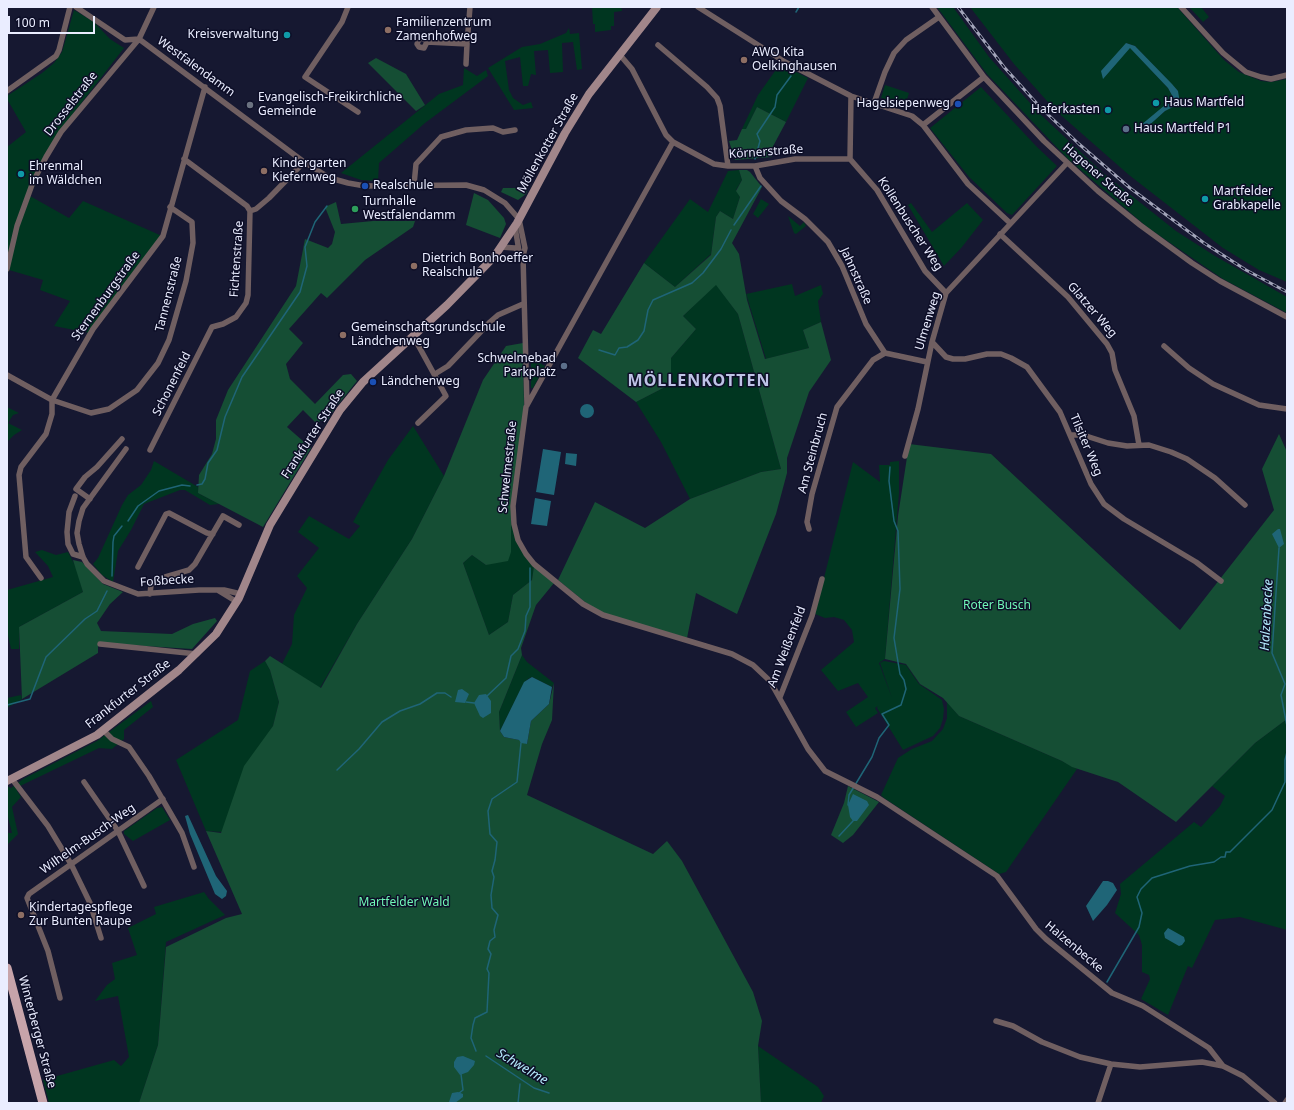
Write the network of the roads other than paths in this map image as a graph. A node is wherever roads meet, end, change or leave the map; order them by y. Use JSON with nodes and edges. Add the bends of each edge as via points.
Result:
{"nodes":[{"id":1,"x":70,"y":7,"type":"edge"},
{"id":2,"x":76,"y":7,"type":"edge"},
{"id":3,"x":154,"y":7,"type":"edge"},
{"id":4,"x":348,"y":7,"type":"edge"},
{"id":5,"x":470,"y":7,"type":"edge"},
{"id":6,"x":657,"y":7,"type":"edge"},
{"id":7,"x":698,"y":7,"type":"edge"},
{"id":8,"x":932,"y":7,"type":"edge"},
{"id":9,"x":1181,"y":7,"type":"edge"},
{"id":10,"x":939,"y":17,"type":"junction"},
{"id":11,"x":139,"y":39,"type":"junction"},
{"id":12,"x":427,"y":42,"type":"dead end"},
{"id":13,"x":468,"y":44,"type":"junction"},
{"id":14,"x":658,"y":45,"type":"dead end"},
{"id":15,"x":620,"y":55,"type":"junction"},
{"id":16,"x":466,"y":64,"type":"dead end"},
{"id":17,"x":1287,"y":75,"type":"edge"},
{"id":18,"x":984,"y":77,"type":"junction"},
{"id":19,"x":205,"y":87,"type":"junction"},
{"id":20,"x":7,"y":90,"type":"edge"},
{"id":21,"x":851,"y":96,"type":"junction"},
{"id":22,"x":874,"y":103,"type":"junction"},
{"id":23,"x":358,"y":112,"type":"dead end"},
{"id":24,"x":923,"y":125,"type":"junction"},
{"id":25,"x":515,"y":130,"type":"dead end"},
{"id":26,"x":673,"y":142,"type":"junction"},
{"id":27,"x":184,"y":158,"type":"junction"},
{"id":28,"x":850,"y":159,"type":"junction"},
{"id":29,"x":304,"y":162,"type":"junction"},
{"id":30,"x":1067,"y":163,"type":"junction"},
{"id":31,"x":728,"y":166,"type":"junction"},
{"id":32,"x":755,"y":166,"type":"junction"},
{"id":33,"x":414,"y":185,"type":"junction"},
{"id":34,"x":170,"y":207,"type":"junction"},
{"id":35,"x":250,"y":211,"type":"junction"},
{"id":36,"x":520,"y":219,"type":"junction"},
{"id":37,"x":1010,"y":223,"type":"junction"},
{"id":38,"x":513,"y":233,"type":"junction"},
{"id":39,"x":1000,"y":234,"type":"junction"},
{"id":40,"x":523,"y":238,"type":"junction"},
{"id":41,"x":501,"y":247,"type":"junction"},
{"id":42,"x":519,"y":251,"type":"junction"},
{"id":43,"x":523,"y":256,"type":"junction"},
{"id":44,"x":7,"y":269,"type":"edge"},
{"id":45,"x":946,"y":292,"type":"junction"},
{"id":46,"x":523,"y":304,"type":"junction"},
{"id":47,"x":1287,"y":317,"type":"edge"},
{"id":48,"x":212,"y":327,"type":"joint"},
{"id":49,"x":412,"y":337,"type":"junction"},
{"id":50,"x":932,"y":342,"type":"junction"},
{"id":51,"x":1164,"y":346,"type":"dead end"},
{"id":52,"x":885,"y":352,"type":"junction"},
{"id":53,"x":927,"y":362,"type":"junction"},
{"id":54,"x":435,"y":374,"type":"junction"},
{"id":55,"x":7,"y":375,"type":"edge"},
{"id":56,"x":52,"y":400,"type":"junction"},
{"id":57,"x":526,"y":407,"type":"junction"},
{"id":58,"x":1287,"y":410,"type":"edge"},
{"id":59,"x":418,"y":423,"type":"dead end"},
{"id":60,"x":1071,"y":434,"type":"junction"},
{"id":61,"x":122,"y":439,"type":"dead end"},
{"id":62,"x":1140,"y":445,"type":"junction"},
{"id":63,"x":126,"y":449,"type":"dead end"},
{"id":64,"x":150,"y":450,"type":"dead end"},
{"id":65,"x":905,"y":456,"type":"dead end"},
{"id":66,"x":75,"y":496,"type":"dead end"},
{"id":67,"x":90,"y":498,"type":"junction"},
{"id":68,"x":1245,"y":505,"type":"dead end"},
{"id":69,"x":239,"y":525,"type":"dead end"},
{"id":70,"x":809,"y":529,"type":"dead end"},
{"id":71,"x":213,"y":534,"type":"junction"},
{"id":72,"x":82,"y":557,"type":"junction"},
{"id":73,"x":138,"y":567,"type":"dead end"},
{"id":74,"x":41,"y":578,"type":"dead end"},
{"id":75,"x":822,"y":579,"type":"dead end"},
{"id":76,"x":1221,"y":581,"type":"dead end"},
{"id":77,"x":219,"y":591,"type":"junction"},
{"id":78,"x":150,"y":594,"type":"junction"},
{"id":79,"x":241,"y":594,"type":"junction"},
{"id":80,"x":237,"y":602,"type":"junction"},
{"id":81,"x":100,"y":644,"type":"dead end"},
{"id":82,"x":197,"y":654,"type":"junction"},
{"id":83,"x":780,"y":698,"type":"junction"},
{"id":84,"x":104,"y":731,"type":"junction"},
{"id":85,"x":10,"y":780,"type":"edge"},
{"id":86,"x":84,"y":782,"type":"dead end"},
{"id":87,"x":163,"y":799,"type":"junction"},
{"id":88,"x":904,"y":815,"type":"joint"},
{"id":89,"x":118,"y":831,"type":"junction"},
{"id":90,"x":71,"y":864,"type":"junction"},
{"id":91,"x":194,"y":867,"type":"dead end"},
{"id":92,"x":144,"y":886,"type":"dead end"},
{"id":93,"x":102,"y":938,"type":"dead end"},
{"id":94,"x":7,"y":968,"type":"edge"},
{"id":95,"x":60,"y":998,"type":"dead end"},
{"id":96,"x":996,"y":1021,"type":"dead end"},
{"id":97,"x":1111,"y":1064,"type":"junction"},
{"id":98,"x":1223,"y":1066,"type":"junction"},
{"id":99,"x":1287,"y":1100,"type":"edge"},
{"id":100,"x":43,"y":1103,"type":"edge"},
{"id":101,"x":1098,"y":1103,"type":"edge"},
{"id":102,"x":1276,"y":1103,"type":"edge"},
{"id":103,"x":1284,"y":1103,"type":"edge"}],
"edges":[{"from":1,"to":20,"type":"street","via":[[59,50],[53,59]]},
{"from":2,"to":11,"type":"street","name":"Westfalendamm","via":[[125,40]]},
{"from":3,"to":11,"type":"street","name":"Drosselstraße"},
{"from":4,"to":23,"type":"street","via":[[342,22],[305,77]]},
{"from":5,"to":13,"type":"street"},
{"from":6,"to":15,"type":"main road","name":"Möllenkotter Straße"},
{"from":7,"to":21,"type":"street","via":[[762,49]]},
{"from":8,"to":10,"type":"street","name":"Hagener Straße"},
{"from":9,"to":17,"type":"street","via":[[1223,53],[1246,72],[1271,79]]},
{"from":10,"to":18,"type":"street","name":"Hagener Straße"},
{"from":10,"to":22,"type":"street","via":[[906,40],[894,53]]},
{"from":11,"to":19,"type":"street","name":"Westfalendamm"},
{"from":11,"to":44,"type":"street","name":"Drosselstraße","via":[[60,132],[33,182],[17,226]]},
{"from":12,"to":13,"type":"street"},
{"from":13,"to":16,"type":"street"},
{"from":14,"to":31,"type":"street","via":[[717,98]]},
{"from":15,"to":26,"type":"street","name":"Körnerstraße","via":[[632,69],[666,135]]},
{"from":15,"to":36,"type":"main road","name":"Möllenkotter Straße","via":[[589,94],[574,118]]},
{"from":18,"to":24,"type":"street"},
{"from":18,"to":30,"type":"street","name":"Hagener Straße"},
{"from":19,"to":27,"type":"street","name":"Sternenburgstraße"},
{"from":19,"to":29,"type":"street","name":"Westfalendamm"},
{"from":21,"to":22,"type":"street"},
{"from":21,"to":28,"type":"street"},
{"from":22,"to":24,"type":"street","via":[[912,116]]},
{"from":24,"to":37,"type":"street","via":[[968,184]]},
{"from":25,"to":33,"type":"street","via":[[466,130],[441,137],[416,164]]},
{"from":26,"to":31,"type":"street","name":"Körnerstraße","via":[[714,164]]},
{"from":26,"to":57,"type":"street","name":"Schwelmestraße"},
{"from":27,"to":34,"type":"street","name":"Sternenburgstraße"},
{"from":27,"to":35,"type":"street","name":"Fichtenstraße"},
{"from":28,"to":32,"type":"street","name":"Körnerstraße","via":[[795,160]]},
{"from":28,"to":45,"type":"street","name":"Kollenbuscher Weg","via":[[877,190],[924,271]]},
{"from":29,"to":33,"type":"street","name":"Westfalendamm","via":[[330,178],[348,184],[384,187]]},
{"from":29,"to":35,"type":"street","via":[[269,198]]},
{"from":30,"to":37,"type":"street","name":"Ulmenweg"},
{"from":30,"to":47,"type":"street","name":"Hagener Straße","via":[[1122,211],[1192,263]]},
{"from":31,"to":32,"type":"street","name":"Körnerstraße"},
{"from":32,"to":52,"type":"street","name":"Jahnstraße","via":[[760,178],[781,201],[805,219],[828,242],[842,266],[866,324]]},
{"from":33,"to":36,"type":"street","name":"Westfalendamm","via":[[466,185],[484,190],[498,197]]},
{"from":34,"to":56,"type":"street","name":"Sternenburgstraße","via":[[163,236],[93,330]]},
{"from":34,"to":56,"type":"street","name":"Tannenstraße","via":[[192,222],[193,243],[177,314],[158,363],[137,390],[109,409],[91,413]]},
{"from":35,"to":48,"type":"street","name":"Fichtenstraße","via":[[246,303],[236,318]]},
{"from":36,"to":38,"type":"main road","name":"Frankfurter Straße"},
{"from":36,"to":40,"type":"street"},
{"from":37,"to":39,"type":"street","name":"Ulmenweg"},
{"from":38,"to":40,"type":"street"},
{"from":38,"to":41,"type":"main road","name":"Frankfurter Straße"},
{"from":38,"to":42,"type":"street"},
{"from":39,"to":45,"type":"street","name":"Ulmenweg"},
{"from":39,"to":62,"type":"street","name":"Glatzer Weg","via":[[1068,297],[1107,344],[1134,416]]},
{"from":40,"to":43,"type":"street"},
{"from":41,"to":42,"type":"street","via":[[508,246]]},
{"from":41,"to":49,"type":"main road","name":"Frankfurter Straße","via":[[468,284]]},
{"from":42,"to":43,"type":"street"},
{"from":43,"to":46,"type":"street"},
{"from":45,"to":50,"type":"street","name":"Ulmenweg"},
{"from":46,"to":54,"type":"street","via":[[490,322],[448,366]]},
{"from":46,"to":57,"type":"street"},
{"from":48,"to":64,"type":"street","name":"Schonenfeld"},
{"from":49,"to":54,"type":"street"},
{"from":49,"to":79,"type":"main road","name":"Frankfurter Straße","via":[[363,382],[334,418],[270,525]]},
{"from":50,"to":53,"type":"street","name":"Ulmenweg"},
{"from":50,"to":60,"type":"street","name":"Tilsiter Weg","via":[[946,357],[953,359],[994,354],[1020,362],[1051,397]]},
{"from":51,"to":58,"type":"street","via":[[1189,368],[1213,384],[1259,405]]},
{"from":52,"to":53,"type":"street"},
{"from":52,"to":70,"type":"street","name":"Am Steinbruch","via":[[870,363],[837,407],[811,501],[807,522]]},
{"from":53,"to":65,"type":"street","name":"Ulmenweg"},
{"from":54,"to":59,"type":"street","via":[[446,396]]},
{"from":55,"to":56,"type":"street","name":"Tannenstraße"},
{"from":56,"to":74,"type":"street","name":"Sternenburgstraße","via":[[52,414],[46,434],[25,459],[19,475],[26,557]]},
{"from":57,"to":83,"type":"street","name":"Schwelmestraße","via":[[514,496],[514,524],[518,540],[534,564],[583,604],[603,615],[732,654],[753,665],[770,681]]},
{"from":60,"to":62,"type":"street","via":[[1114,444]]},
{"from":60,"to":76,"type":"street","name":"Tilsiter Weg","via":[[1092,484],[1104,504],[1124,519],[1196,562]]},
{"from":61,"to":67,"type":"street","via":[[97,467],[84,477],[76,489]]},
{"from":62,"to":68,"type":"street","via":[[1149,444],[1187,459],[1215,478]]},
{"from":63,"to":67,"type":"street"},
{"from":66,"to":72,"type":"street","name":"Foßbecke","via":[[68,512],[68,544],[73,554]]},
{"from":67,"to":72,"type":"street","via":[[78,521],[77,533]]},
{"from":69,"to":71,"type":"street","via":[[223,516]]},
{"from":71,"to":73,"type":"street","via":[[169,513],[166,514]]},
{"from":71,"to":78,"type":"street","via":[[189,570],[155,580],[151,585]]},
{"from":72,"to":78,"type":"street","name":"Foßbecke","via":[[104,581],[132,593]]},
{"from":75,"to":83,"type":"street","name":"Am Weißenfeld","via":[[812,616]]},
{"from":77,"to":78,"type":"street","name":"Foßbecke"},
{"from":77,"to":79,"type":"street","name":"Foßbecke","via":[[229,590]]},
{"from":77,"to":80,"type":"street","name":"Foßbecke"},
{"from":79,"to":80,"type":"main road","name":"Frankfurter Straße"},
{"from":80,"to":82,"type":"main road","name":"Frankfurter Straße","via":[[216,634]]},
{"from":81,"to":82,"type":"street","name":"Frankfurter Straße"},
{"from":82,"to":84,"type":"main road","name":"Frankfurter Straße"},
{"from":83,"to":88,"type":"street","name":"Am Weißenfeld","via":[[813,758],[825,771],[877,797]]},
{"from":84,"to":85,"type":"main road","name":"Frankfurter Straße"},
{"from":84,"to":87,"type":"street","via":[[112,739],[129,747]]},
{"from":85,"to":90,"type":"street","via":[[48,826]]},
{"from":86,"to":89,"type":"street"},
{"from":87,"to":89,"type":"street","name":"Wilhelm-Busch-Weg"},
{"from":87,"to":91,"type":"street","via":[[182,833]]},
{"from":88,"to":98,"type":"street","name":"Halzenbecke","via":[[997,876],[1042,935],[1112,993],[1143,1006],[1209,1048]]},
{"from":89,"to":90,"type":"street","name":"Wilhelm-Busch-Weg"},
{"from":89,"to":92,"type":"street"},
{"from":90,"to":93,"type":"street","via":[[90,903]]},
{"from":90,"to":95,"type":"street","name":"Wilhelm-Busch-Weg","via":[[27,898],[48,951]]},
{"from":94,"to":100,"type":"main road","name":"Winterberger Straße"},
{"from":96,"to":97,"type":"street","via":[[1013,1026],[1042,1042],[1080,1057]]},
{"from":97,"to":98,"type":"street","via":[[1140,1067],[1202,1062]]},
{"from":97,"to":101,"type":"street"},
{"from":98,"to":102,"type":"street","via":[[1243,1076]]},
{"from":99,"to":103,"type":"street"}]}
